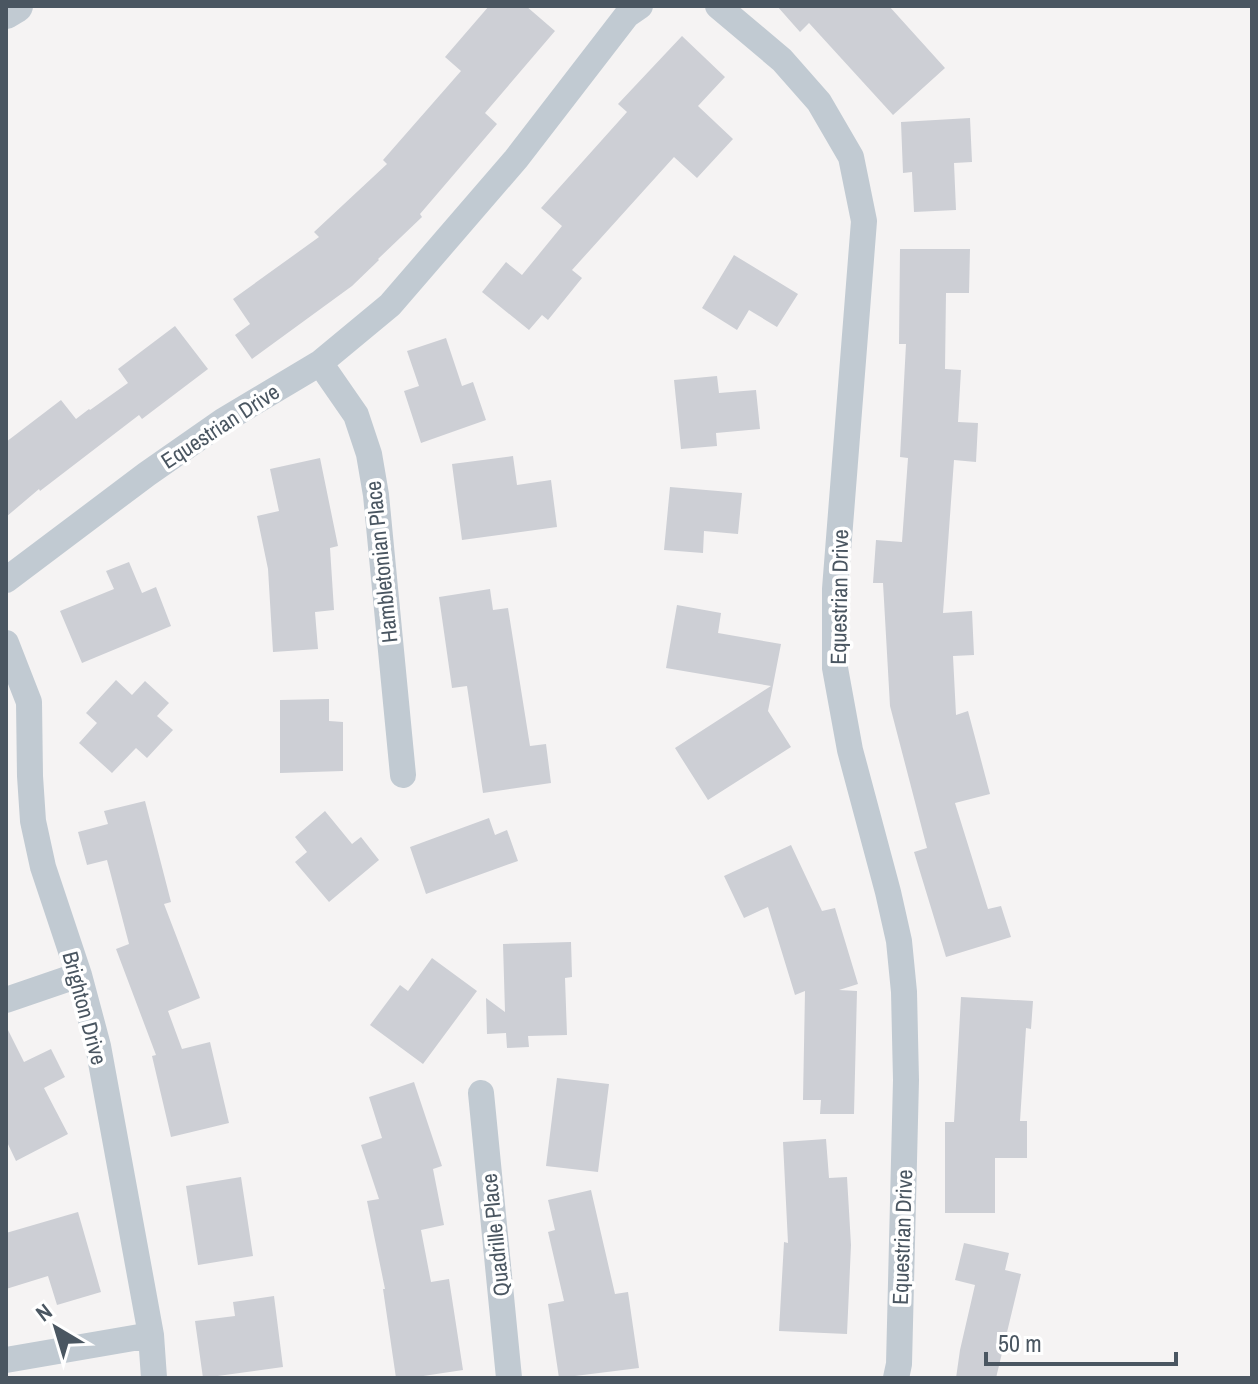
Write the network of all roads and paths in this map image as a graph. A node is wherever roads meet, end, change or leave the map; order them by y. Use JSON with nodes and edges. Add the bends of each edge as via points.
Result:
{"nodes":[{"id":1,"x":16,"y":6,"type":"edge"},
{"id":2,"x":640,"y":6,"type":"edge"},
{"id":3,"x":718,"y":6,"type":"edge"},
{"id":4,"x":6,"y":12,"type":"edge"},
{"id":5,"x":320,"y":363,"type":"junction"},
{"id":6,"x":6,"y":580,"type":"edge"},
{"id":7,"x":6,"y":643,"type":"edge"},
{"id":8,"x":403,"y":775,"type":"dead end"},
{"id":9,"x":79,"y":975,"type":"junction"},
{"id":10,"x":6,"y":1000,"type":"edge"},
{"id":11,"x":481,"y":1093,"type":"dead end"},
{"id":12,"x":151,"y":1335,"type":"junction"},
{"id":13,"x":6,"y":1360,"type":"edge"},
{"id":14,"x":154,"y":1378,"type":"edge"},
{"id":15,"x":509,"y":1378,"type":"edge"},
{"id":16,"x":896,"y":1378,"type":"edge"}],
"edges":[{"from":1,"to":4,"type":"street"},
{"from":2,"to":5,"type":"street","name":"Equestrian Drive","via":[[627,15],[516,159],[390,305]]},
{"from":3,"to":16,"type":"street","name":"Equestrian Drive","via":[[782,60],[819,102],[851,157],[864,221],[835,589],[835,668],[850,750],[899,941],[904,992]]},
{"from":5,"to":6,"type":"street","name":"Equestrian Drive","via":[[223,421]]},
{"from":5,"to":8,"type":"street","name":"Hambletonian Place","via":[[356,415],[369,454]]},
{"from":7,"to":9,"type":"street","name":"Brighton Drive","via":[[29,702],[33,821],[43,867]]},
{"from":9,"to":10,"type":"street"},
{"from":9,"to":12,"type":"street","name":"Brighton Drive","via":[[98,1046]]},
{"from":11,"to":15,"type":"street","name":"Quadrille Place"},
{"from":12,"to":13,"type":"street"},
{"from":12,"to":14,"type":"street","name":"Brighton Drive"}]}
